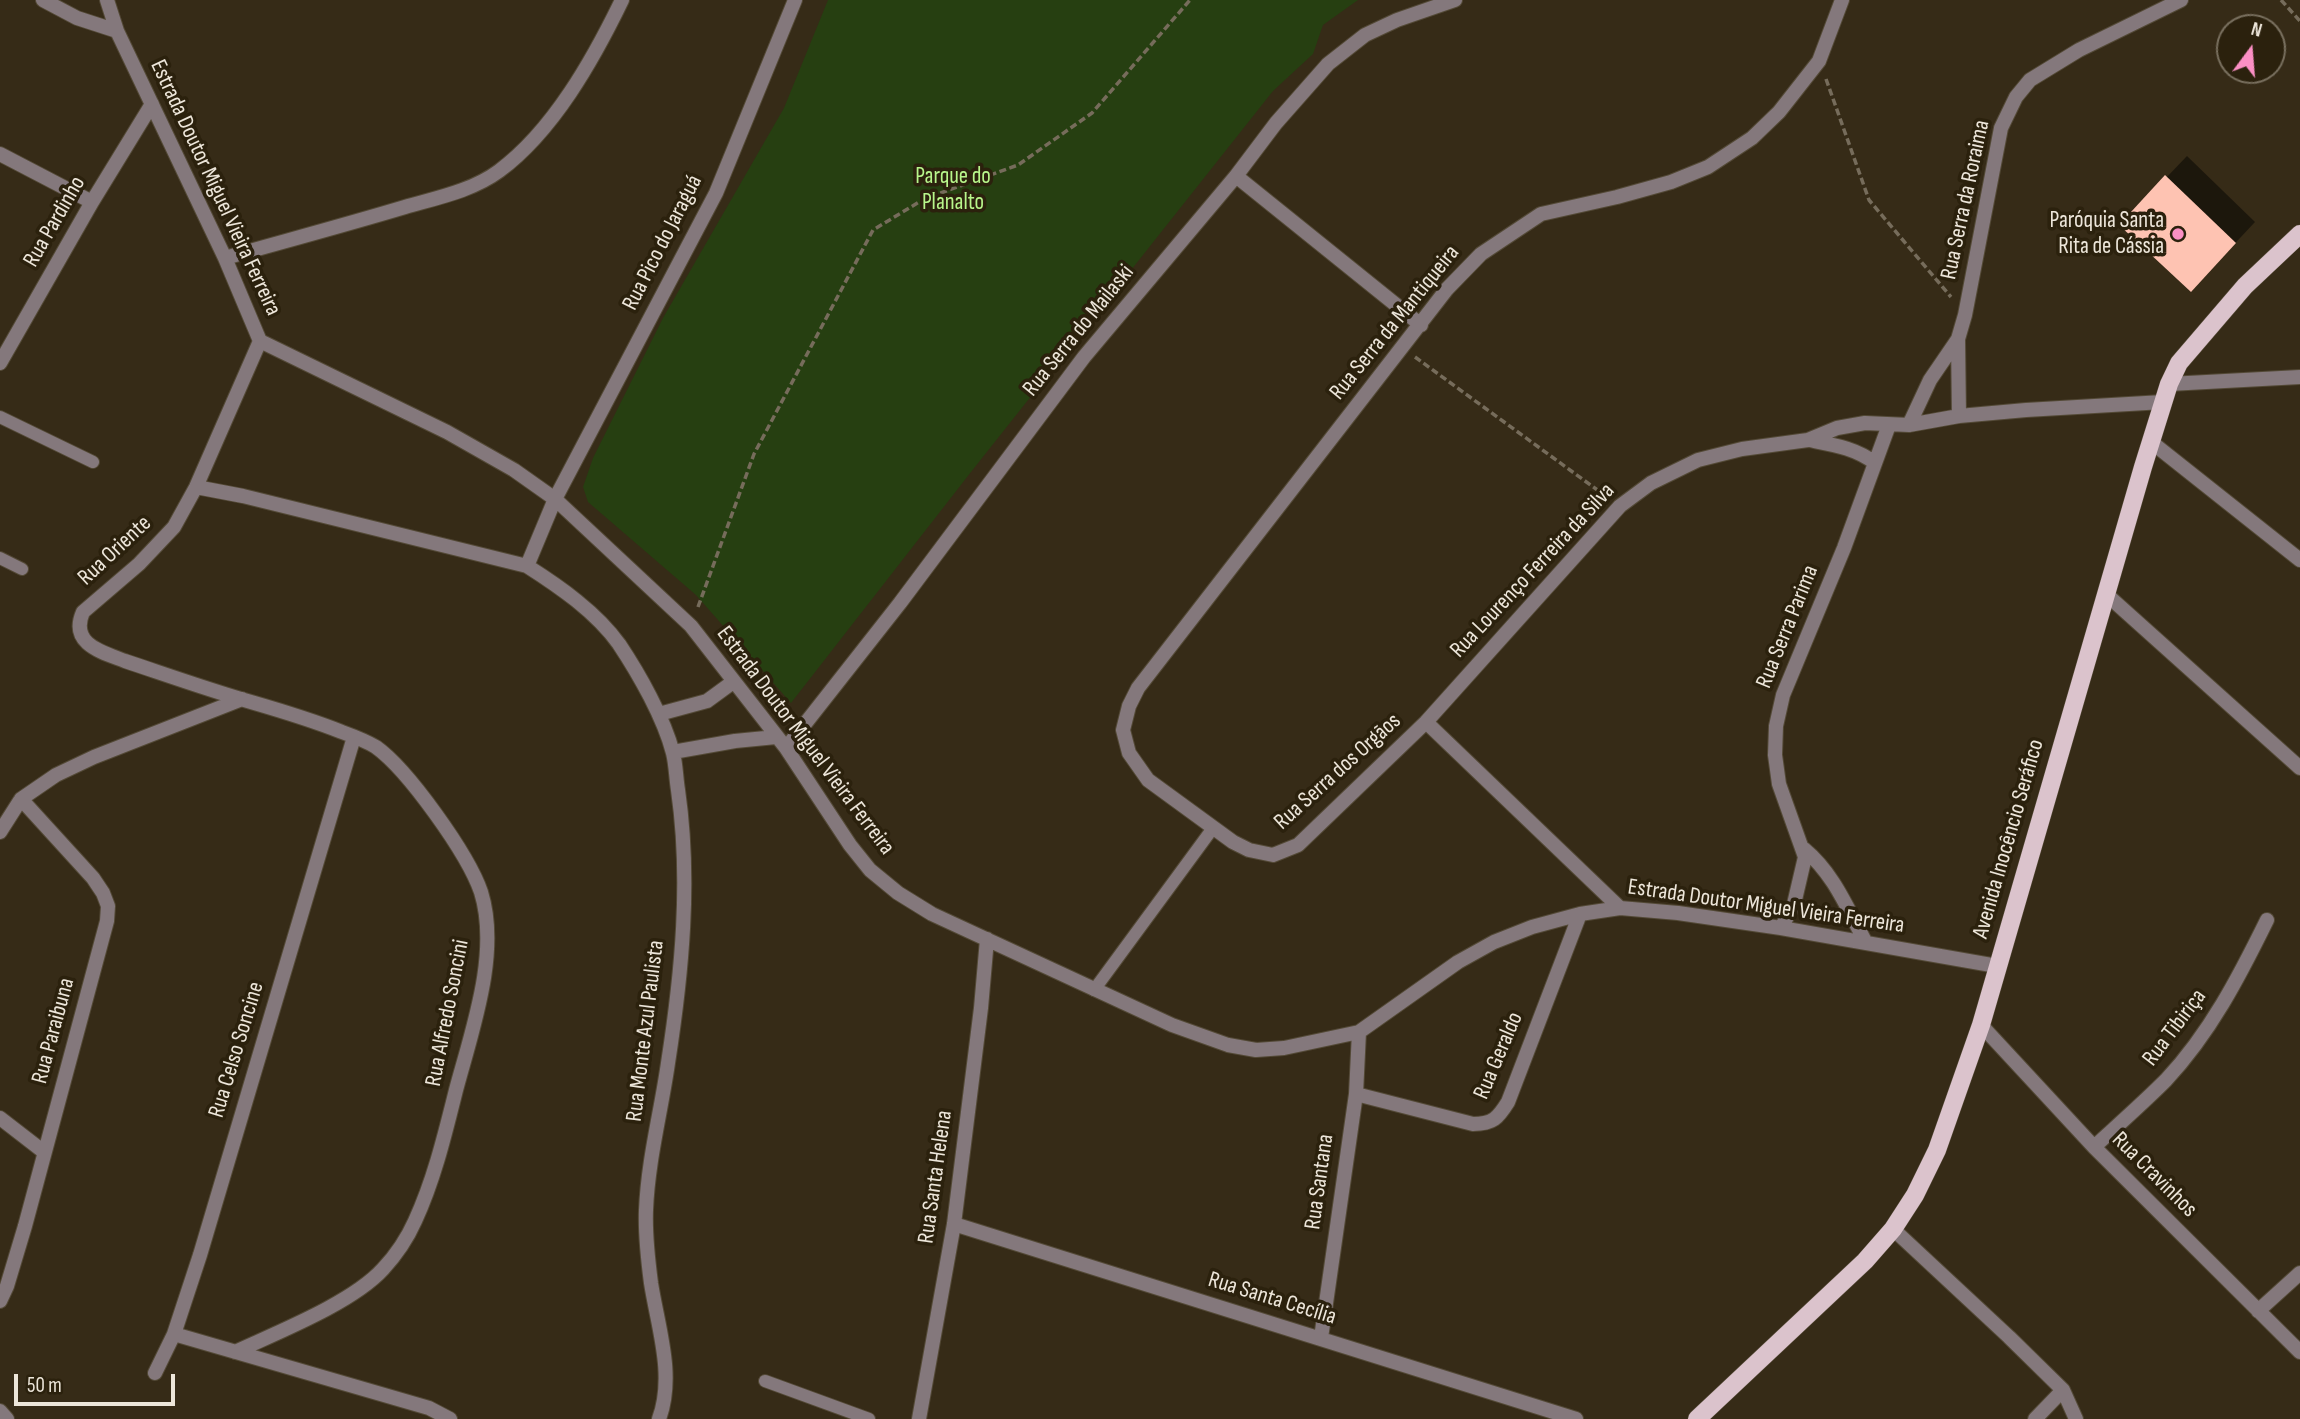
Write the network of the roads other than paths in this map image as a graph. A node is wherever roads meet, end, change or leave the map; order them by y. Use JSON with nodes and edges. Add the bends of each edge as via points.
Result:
{"nodes":[{"id":1,"x":43,"y":0,"type":"edge"},
{"id":2,"x":107,"y":0,"type":"edge"},
{"id":3,"x":622,"y":0,"type":"edge"},
{"id":4,"x":795,"y":0,"type":"edge"},
{"id":5,"x":1455,"y":0,"type":"edge"},
{"id":6,"x":1842,"y":0,"type":"edge"},
{"id":7,"x":2181,"y":0,"type":"edge"},
{"id":8,"x":117,"y":31,"type":"junction"},
{"id":9,"x":152,"y":104,"type":"junction"},
{"id":10,"x":0,"y":154,"type":"edge"},
{"id":11,"x":1236,"y":176,"type":"junction"},
{"id":12,"x":92,"y":202,"type":"junction"},
{"id":13,"x":2300,"y":234,"type":"edge"},
{"id":14,"x":225,"y":258,"type":"junction"},
{"id":15,"x":1421,"y":324,"type":"junction"},
{"id":16,"x":1958,"y":339,"type":"junction"},
{"id":17,"x":260,"y":341,"type":"junction"},
{"id":18,"x":0,"y":363,"type":"edge"},
{"id":19,"x":2300,"y":377,"type":"edge"},
{"id":20,"x":2169,"y":384,"type":"junction"},
{"id":21,"x":2163,"y":402,"type":"junction"},
{"id":22,"x":1959,"y":416,"type":"junction"},
{"id":23,"x":0,"y":417,"type":"edge"},
{"id":24,"x":1889,"y":425,"type":"junction"},
{"id":25,"x":1909,"y":425,"type":"junction"},
{"id":26,"x":1808,"y":440,"type":"junction"},
{"id":27,"x":2150,"y":441,"type":"junction"},
{"id":28,"x":93,"y":462,"type":"dead end"},
{"id":29,"x":1875,"y":463,"type":"junction"},
{"id":30,"x":195,"y":487,"type":"junction"},
{"id":31,"x":555,"y":499,"type":"junction"},
{"id":32,"x":0,"y":558,"type":"edge"},
{"id":33,"x":2300,"y":560,"type":"edge"},
{"id":34,"x":527,"y":566,"type":"junction"},
{"id":35,"x":22,"y":569,"type":"dead end"},
{"id":36,"x":2106,"y":594,"type":"junction"},
{"id":37,"x":733,"y":682,"type":"junction"},
{"id":38,"x":242,"y":699,"type":"junction"},
{"id":39,"x":659,"y":714,"type":"junction"},
{"id":40,"x":1426,"y":722,"type":"junction"},
{"id":41,"x":1123,"y":730,"type":"joint"},
{"id":42,"x":354,"y":737,"type":"junction"},
{"id":43,"x":781,"y":742,"type":"junction"},
{"id":44,"x":673,"y":752,"type":"junction"},
{"id":45,"x":2300,"y":768,"type":"edge"},
{"id":46,"x":21,"y":799,"type":"junction"},
{"id":47,"x":1213,"y":828,"type":"junction"},
{"id":48,"x":0,"y":832,"type":"edge"},
{"id":49,"x":1804,"y":849,"type":"junction"},
{"id":50,"x":1620,"y":908,"type":"junction"},
{"id":51,"x":1580,"y":914,"type":"junction"},
{"id":52,"x":2267,"y":920,"type":"dead end"},
{"id":53,"x":1781,"y":928,"type":"junction"},
{"id":54,"x":987,"y":939,"type":"junction"},
{"id":55,"x":1865,"y":942,"type":"junction"},
{"id":56,"x":1997,"y":966,"type":"junction"},
{"id":57,"x":1094,"y":990,"type":"junction"},
{"id":58,"x":1981,"y":1025,"type":"junction"},
{"id":59,"x":1359,"y":1032,"type":"junction"},
{"id":60,"x":1356,"y":1094,"type":"junction"},
{"id":61,"x":0,"y":1118,"type":"edge"},
{"id":62,"x":2094,"y":1147,"type":"junction"},
{"id":63,"x":44,"y":1152,"type":"junction"},
{"id":64,"x":954,"y":1224,"type":"junction"},
{"id":65,"x":1893,"y":1229,"type":"junction"},
{"id":66,"x":2300,"y":1273,"type":"edge"},
{"id":67,"x":0,"y":1301,"type":"edge"},
{"id":68,"x":2258,"y":1311,"type":"junction"},
{"id":69,"x":174,"y":1334,"type":"junction"},
{"id":70,"x":1321,"y":1338,"type":"junction"},
{"id":71,"x":235,"y":1352,"type":"junction"},
{"id":72,"x":2300,"y":1353,"type":"edge"},
{"id":73,"x":155,"y":1373,"type":"dead end"},
{"id":74,"x":765,"y":1381,"type":"dead end"},
{"id":75,"x":2063,"y":1390,"type":"junction"},
{"id":76,"x":0,"y":1411,"type":"edge"},
{"id":77,"x":7,"y":1419,"type":"edge"},
{"id":78,"x":450,"y":1419,"type":"edge"},
{"id":79,"x":659,"y":1419,"type":"edge"},
{"id":80,"x":869,"y":1419,"type":"edge"},
{"id":81,"x":919,"y":1419,"type":"edge"},
{"id":82,"x":1576,"y":1419,"type":"edge"},
{"id":83,"x":1698,"y":1419,"type":"edge"},
{"id":84,"x":2035,"y":1419,"type":"edge"},
{"id":85,"x":2076,"y":1419,"type":"edge"}],
"edges":[{"from":1,"to":8,"type":"street"},
{"from":2,"to":8,"type":"street","name":"Estrada Doutor Miguel Vieira Ferreira"},
{"from":3,"to":14,"type":"street","via":[[581,74],[541,132],[498,172],[446,195]]},
{"from":4,"to":31,"type":"street","name":"Rua Pico do Jaraguá","via":[[716,193]]},
{"from":5,"to":11,"type":"street","name":"Rua Serra do Mailaski","via":[[1366,35],[1328,64]]},
{"from":6,"to":15,"type":"street","name":"Rua Serra da Mantiqueira","via":[[1819,61],[1752,138],[1708,167],[1661,185],[1541,214],[1481,254]]},
{"from":7,"to":16,"type":"street","name":"Rua Serra da Roraima","via":[[2070,55],[2029,80],[2016,97],[2001,128]]},
{"from":8,"to":9,"type":"street","name":"Estrada Doutor Miguel Vieira Ferreira"},
{"from":9,"to":12,"type":"street","name":"Rua Pardinho"},
{"from":9,"to":14,"type":"street","name":"Estrada Doutor Miguel Vieira Ferreira"},
{"from":10,"to":12,"type":"street"},
{"from":11,"to":15,"type":"street"},
{"from":11,"to":43,"type":"street","name":"Rua Serra do Mailaski","via":[[1084,357],[900,603]]},
{"from":12,"to":18,"type":"street","name":"Rua Pardinho"},
{"from":13,"to":20,"type":"main road","name":"Avenida Inocêncio Seráfico","via":[[2245,286],[2179,363]]},
{"from":14,"to":17,"type":"street","name":"Estrada Doutor Miguel Vieira Ferreira"},
{"from":15,"to":41,"type":"street","name":"Rua Serra da Mantiqueira","via":[[1138,688]]},
{"from":16,"to":22,"type":"street","name":"Rua Serra da Roraima"},
{"from":16,"to":25,"type":"street","name":"Rua Serra da Roraima","via":[[1930,380]]},
{"from":17,"to":30,"type":"street","name":"Rua Oriente"},
{"from":17,"to":31,"type":"street","name":"Estrada Doutor Miguel Vieira Ferreira","via":[[447,432]]},
{"from":19,"to":20,"type":"street"},
{"from":20,"to":21,"type":"main road","name":"Avenida Inocêncio Seráfico"},
{"from":21,"to":22,"type":"street","name":"Rua Lourenço Ferreira da Silva"},
{"from":21,"to":27,"type":"main road","name":"Avenida Inocêncio Seráfico"},
{"from":22,"to":25,"type":"street","name":"Rua Lourenço Ferreira da Silva"},
{"from":23,"to":28,"type":"lane"},
{"from":24,"to":25,"type":"street","name":"Rua Lourenço Ferreira da Silva"},
{"from":24,"to":26,"type":"street","name":"Rua Lourenço Ferreira da Silva","via":[[1837,428]]},
{"from":24,"to":29,"type":"street","name":"Rua Serra Parima"},
{"from":26,"to":29,"type":"street","name":"Rua Lourenço Ferreira da Silva","via":[[1844,447]]},
{"from":26,"to":40,"type":"street","name":"Rua Lourenço Ferreira da Silva","via":[[1698,460],[1651,483],[1620,506]]},
{"from":27,"to":33,"type":"street"},
{"from":27,"to":36,"type":"main road","name":"Avenida Inocêncio Seráfico"},
{"from":29,"to":49,"type":"street","name":"Rua Serra Parima","via":[[1783,695],[1776,726],[1779,784]]},
{"from":30,"to":34,"type":"street","name":"Rua Monte Azul Paulista"},
{"from":30,"to":38,"type":"street","name":"Rua Oriente","via":[[174,527],[83,612],[79,632],[97,650]]},
{"from":31,"to":34,"type":"street","name":"Rua Pico do Jaraguá"},
{"from":31,"to":37,"type":"street","name":"Estrada Doutor Miguel Vieira Ferreira","via":[[691,626]]},
{"from":32,"to":35,"type":"lane"},
{"from":34,"to":39,"type":"street","name":"Rua Monte Azul Paulista","via":[[579,603],[618,643]]},
{"from":36,"to":45,"type":"street"},
{"from":36,"to":56,"type":"main road","name":"Avenida Inocêncio Seráfico"},
{"from":37,"to":39,"type":"street","via":[[707,701]]},
{"from":37,"to":43,"type":"street","name":"Estrada Doutor Miguel Vieira Ferreira"},
{"from":38,"to":42,"type":"street","name":"Rua Alfredo Soncini"},
{"from":38,"to":46,"type":"street","via":[[94,757]]},
{"from":39,"to":44,"type":"street","name":"Rua Monte Azul Paulista"},
{"from":40,"to":47,"type":"street","name":"Rua Serra dos Orgãos","via":[[1298,845],[1273,855],[1249,850]]},
{"from":40,"to":50,"type":"street"},
{"from":41,"to":47,"type":"street","name":"Rua Serra dos Orgãos","via":[[1129,753],[1147,780]]},
{"from":42,"to":69,"type":"street","name":"Rua Celso Soncine"},
{"from":42,"to":71,"type":"street","name":"Rua Alfredo Soncini","via":[[390,760],[435,813],[463,859],[481,892],[487,933],[484,973],[430,1180],[400,1249],[358,1292]]},
{"from":43,"to":44,"type":"street","via":[[735,741]]},
{"from":43,"to":54,"type":"street","name":"Estrada Doutor Miguel Vieira Ferreira","via":[[870,870],[932,914]]},
{"from":44,"to":79,"type":"street","name":"Rua Monte Azul Paulista","via":[[686,873],[676,1011],[646,1210],[651,1283],[664,1350]]},
{"from":46,"to":48,"type":"street"},
{"from":46,"to":63,"type":"street","name":"Rua Paraibuna","via":[[93,878],[108,906],[105,935]]},
{"from":47,"to":57,"type":"lane"},
{"from":49,"to":53,"type":"street","name":"Rua Serra Parima","via":[[1800,885]]},
{"from":49,"to":55,"type":"street","name":"Rua Serra Parima","via":[[1833,879]]},
{"from":50,"to":51,"type":"street","name":"Estrada Doutor Miguel Vieira Ferreira"},
{"from":50,"to":53,"type":"street","name":"Estrada Doutor Miguel Vieira Ferreira"},
{"from":51,"to":59,"type":"street","name":"Estrada Doutor Miguel Vieira Ferreira","via":[[1493,942],[1458,961]]},
{"from":51,"to":60,"type":"street","name":"Rua Geraldo","via":[[1500,1115],[1487,1124],[1473,1124]]},
{"from":52,"to":62,"type":"street","name":"Rua Tibiriça","via":[[2234,987],[2202,1035],[2166,1079]]},
{"from":53,"to":55,"type":"street","name":"Estrada Doutor Miguel Vieira Ferreira"},
{"from":54,"to":57,"type":"street","name":"Estrada Doutor Miguel Vieira Ferreira"},
{"from":54,"to":64,"type":"street","name":"Rua Santa Helena"},
{"from":55,"to":56,"type":"street","name":"Estrada Doutor Miguel Vieira Ferreira"},
{"from":56,"to":58,"type":"main road","name":"Avenida Inocêncio Seráfico"},
{"from":57,"to":59,"type":"street","name":"Estrada Doutor Miguel Vieira Ferreira","via":[[1183,1029],[1256,1050]]},
{"from":58,"to":62,"type":"street","name":"Rua Cravinhos"},
{"from":58,"to":65,"type":"main road","name":"Avenida Inocêncio Seráfico","via":[[1937,1150]]},
{"from":59,"to":60,"type":"street","name":"Rua Santana"},
{"from":60,"to":70,"type":"street","name":"Rua Santana"},
{"from":61,"to":63,"type":"street"},
{"from":62,"to":68,"type":"street","name":"Rua Cravinhos"},
{"from":63,"to":67,"type":"street","name":"Rua Paraibuna"},
{"from":64,"to":70,"type":"street","name":"Rua Santa Cecília"},
{"from":64,"to":81,"type":"street","name":"Rua Santa Helena"},
{"from":65,"to":75,"type":"street"},
{"from":65,"to":83,"type":"main road","name":"Avenida Inocêncio Seráfico"},
{"from":66,"to":68,"type":"street"},
{"from":68,"to":72,"type":"street","name":"Rua Cravinhos"},
{"from":69,"to":71,"type":"street"},
{"from":69,"to":73,"type":"street","name":"Rua Celso Soncine"},
{"from":70,"to":82,"type":"street","name":"Rua Santa Cecília"},
{"from":71,"to":78,"type":"street","via":[[429,1408]]},
{"from":74,"to":80,"type":"lane"},
{"from":75,"to":84,"type":"street"},
{"from":75,"to":85,"type":"street"},
{"from":76,"to":77,"type":"street"}]}
